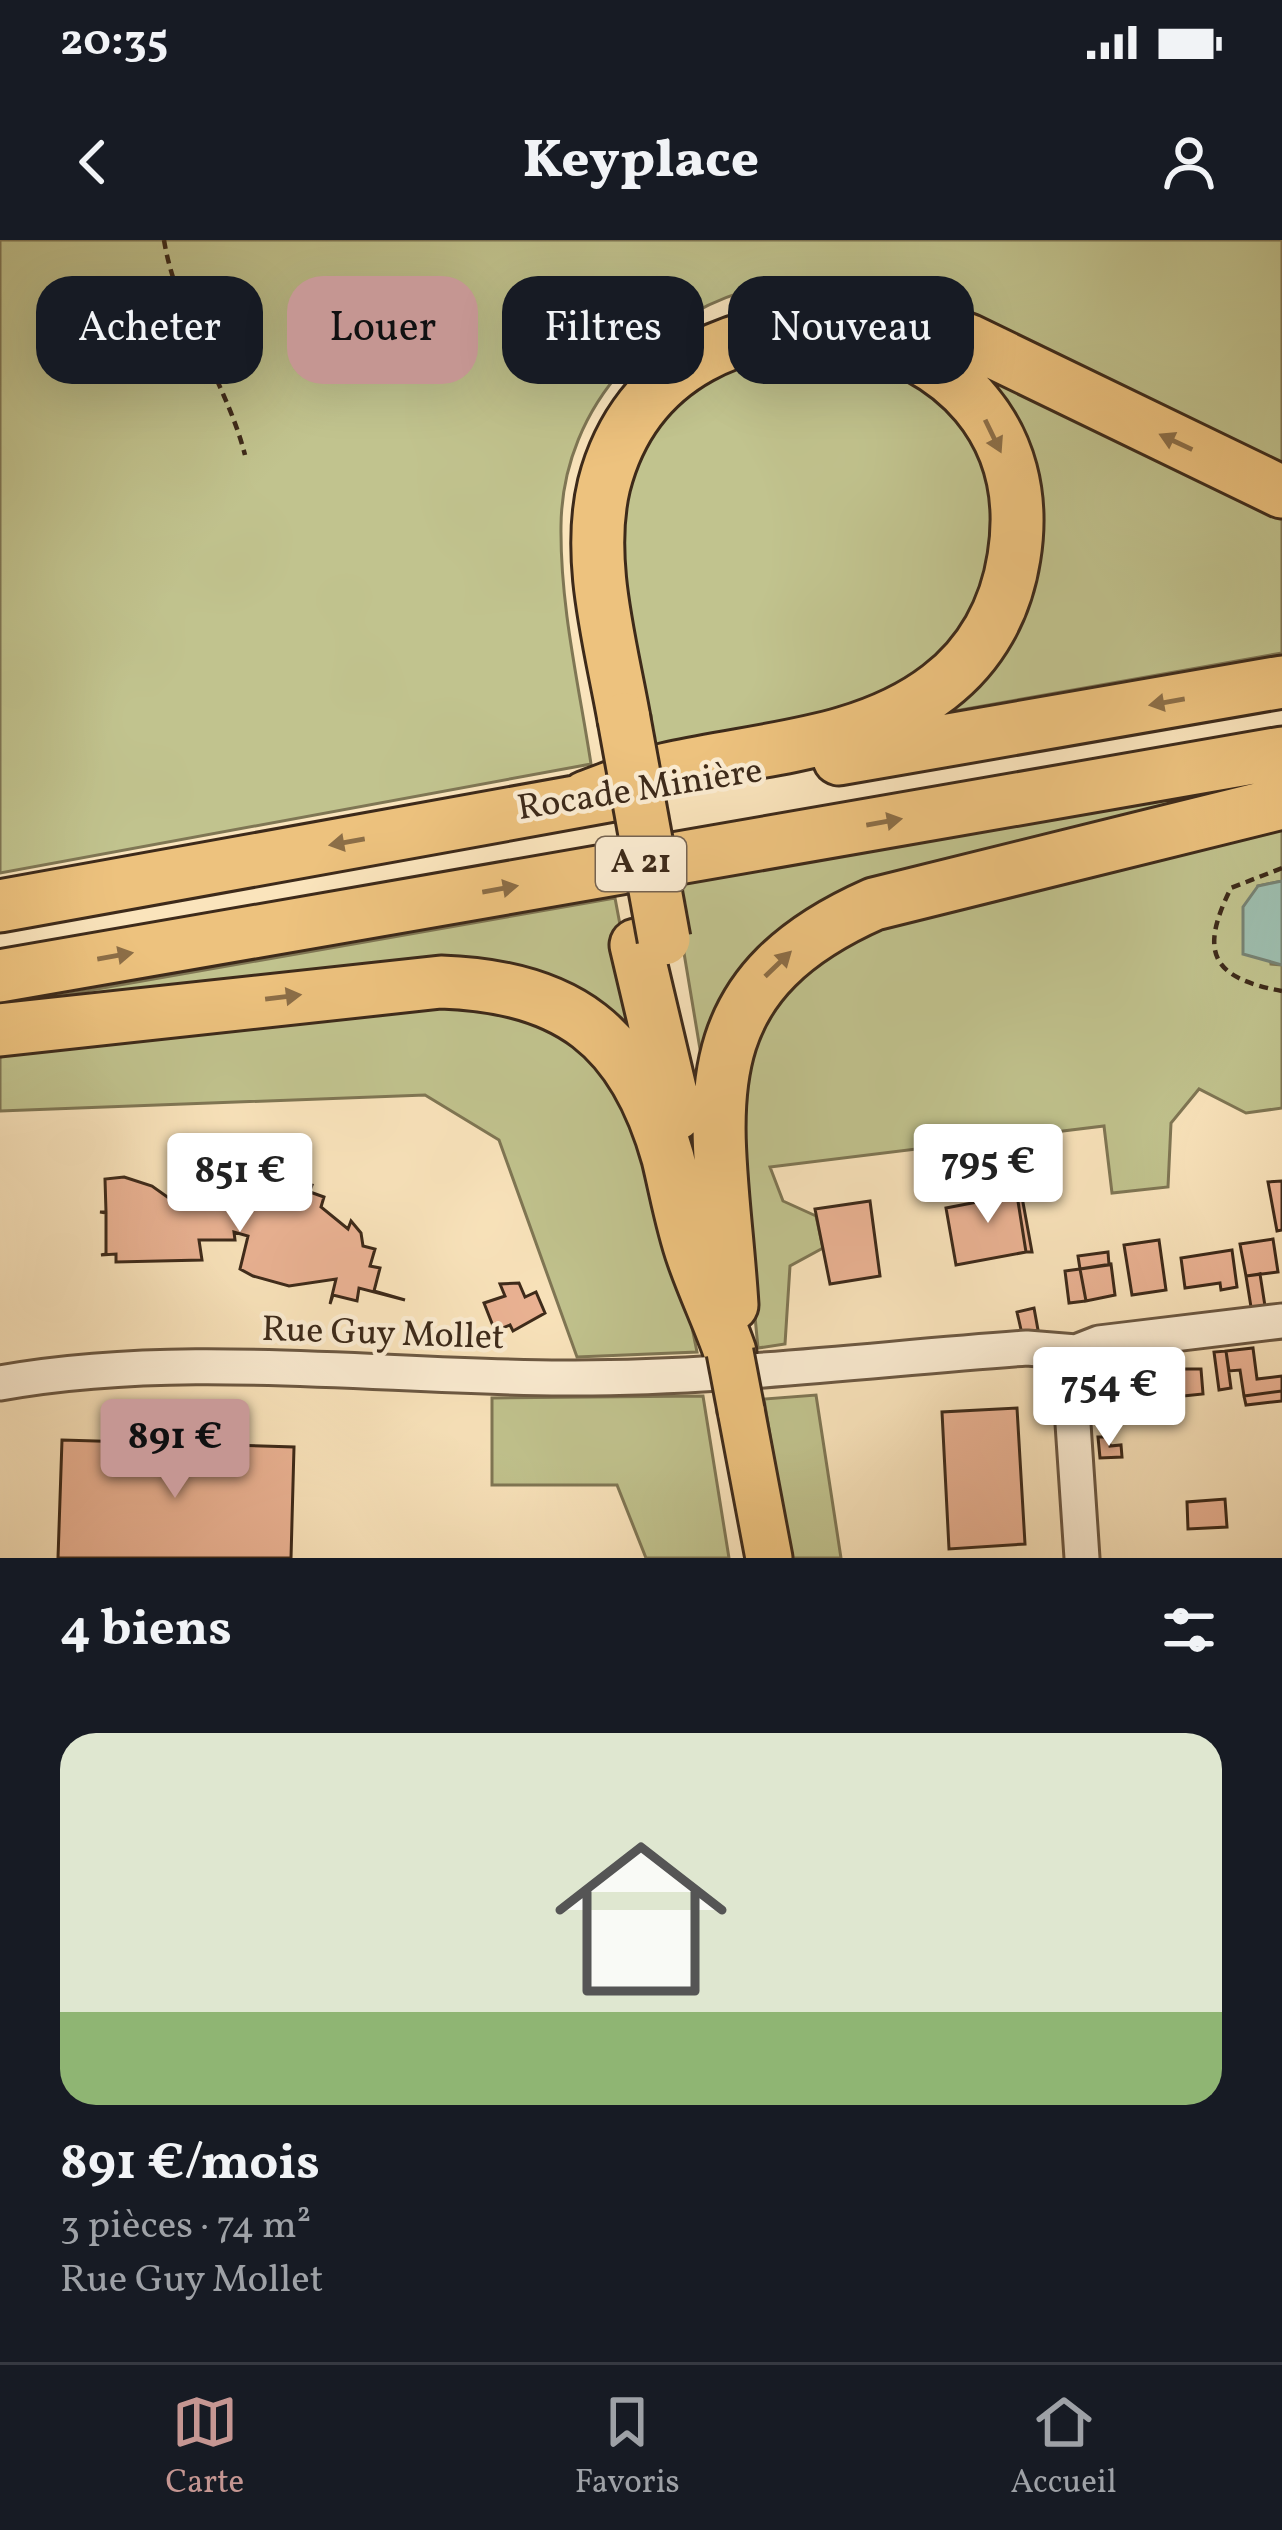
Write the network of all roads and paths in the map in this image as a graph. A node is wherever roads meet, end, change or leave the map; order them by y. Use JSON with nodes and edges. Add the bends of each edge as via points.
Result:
{"nodes":[{"id":1,"x":164,"y":240,"type":"edge"},
{"id":2,"x":245,"y":455,"type":"dead end"},
{"id":3,"x":1282,"y":492,"type":"edge"},
{"id":4,"x":1282,"y":682,"type":"edge"},
{"id":5,"x":610,"y":722,"type":"junction"},
{"id":6,"x":1282,"y":753,"type":"edge"},
{"id":7,"x":586,"y":797,"type":"junction"},
{"id":8,"x":1282,"y":803,"type":"edge"},
{"id":9,"x":1282,"y":868,"type":"edge"},
{"id":10,"x":0,"y":906,"type":"edge"},
{"id":11,"x":650,"y":942,"type":"junction"},
{"id":12,"x":0,"y":976,"type":"edge"},
{"id":13,"x":1282,"y":991,"type":"edge"},
{"id":14,"x":0,"y":1030,"type":"edge"},
{"id":15,"x":724,"y":1232,"type":"junction"},
{"id":16,"x":713,"y":1303,"type":"junction"},
{"id":17,"x":1282,"y":1321,"type":"edge"},
{"id":18,"x":1076,"y":1352,"type":"junction"},
{"id":19,"x":747,"y":1360,"type":"junction"},
{"id":20,"x":0,"y":1383,"type":"edge"},
{"id":21,"x":760,"y":1511,"type":"junction"},
{"id":22,"x":749,"y":1558,"type":"edge"},
{"id":23,"x":769,"y":1558,"type":"edge"},
{"id":24,"x":1082,"y":1558,"type":"edge"}],
"edges":[{"from":1,"to":2,"type":"path","via":[[168,268]]},
{"from":3,"to":5,"type":"highway","one_way":true,"via":[[923,321],[807,300],[724,315],[648,359],[621,387],[574,486],[572,565]]},
{"from":4,"to":7,"type":"highway","name":"Rocade Minière","number":"A 21","one_way":true},
{"from":5,"to":7,"type":"highway","one_way":true,"via":[[603,487],[621,437],[650,393],[722,340],[794,324],[870,332],[946,371],[998,442],[1016,515],[1001,607],[967,662],[871,725],[667,769]]},
{"from":5,"to":11,"type":"highway","bridge":true},
{"from":12,"to":6,"type":"highway","name":"Rocade Minière","number":"A 21","one_way":true},
{"from":7,"to":10,"type":"highway","name":"Rocade Minière","number":"A 21","one_way":true},
{"from":15,"to":8,"type":"highway","one_way":true,"via":[[721,1064],[757,984],[792,950],[874,904]]},
{"from":9,"to":13,"type":"path","via":[[1231,888],[1213,934],[1223,969]]},
{"from":11,"to":15,"type":"highway"},
{"from":11,"to":16,"type":"highway"},
{"from":14,"to":16,"type":"highway","one_way":true,"via":[[441,982],[502,987],[560,1005],[619,1051],[644,1090]]},
{"from":15,"to":19,"type":"highway"},
{"from":16,"to":19,"type":"highway"},
{"from":17,"to":18,"type":"street","name":"Rue Guy Mollet"},
{"from":18,"to":19,"type":"street","name":"Rue Guy Mollet"},
{"from":18,"to":24,"type":"street","via":[[1071,1394]]},
{"from":19,"to":20,"type":"street","name":"Rue Guy Mollet","via":[[616,1378],[152,1368]]},
{"from":19,"to":21,"type":"main road","bridge":true,"via":[[741,1410]]},
{"from":21,"to":22,"type":"main road"},
{"from":21,"to":23,"type":"main road"}]}
